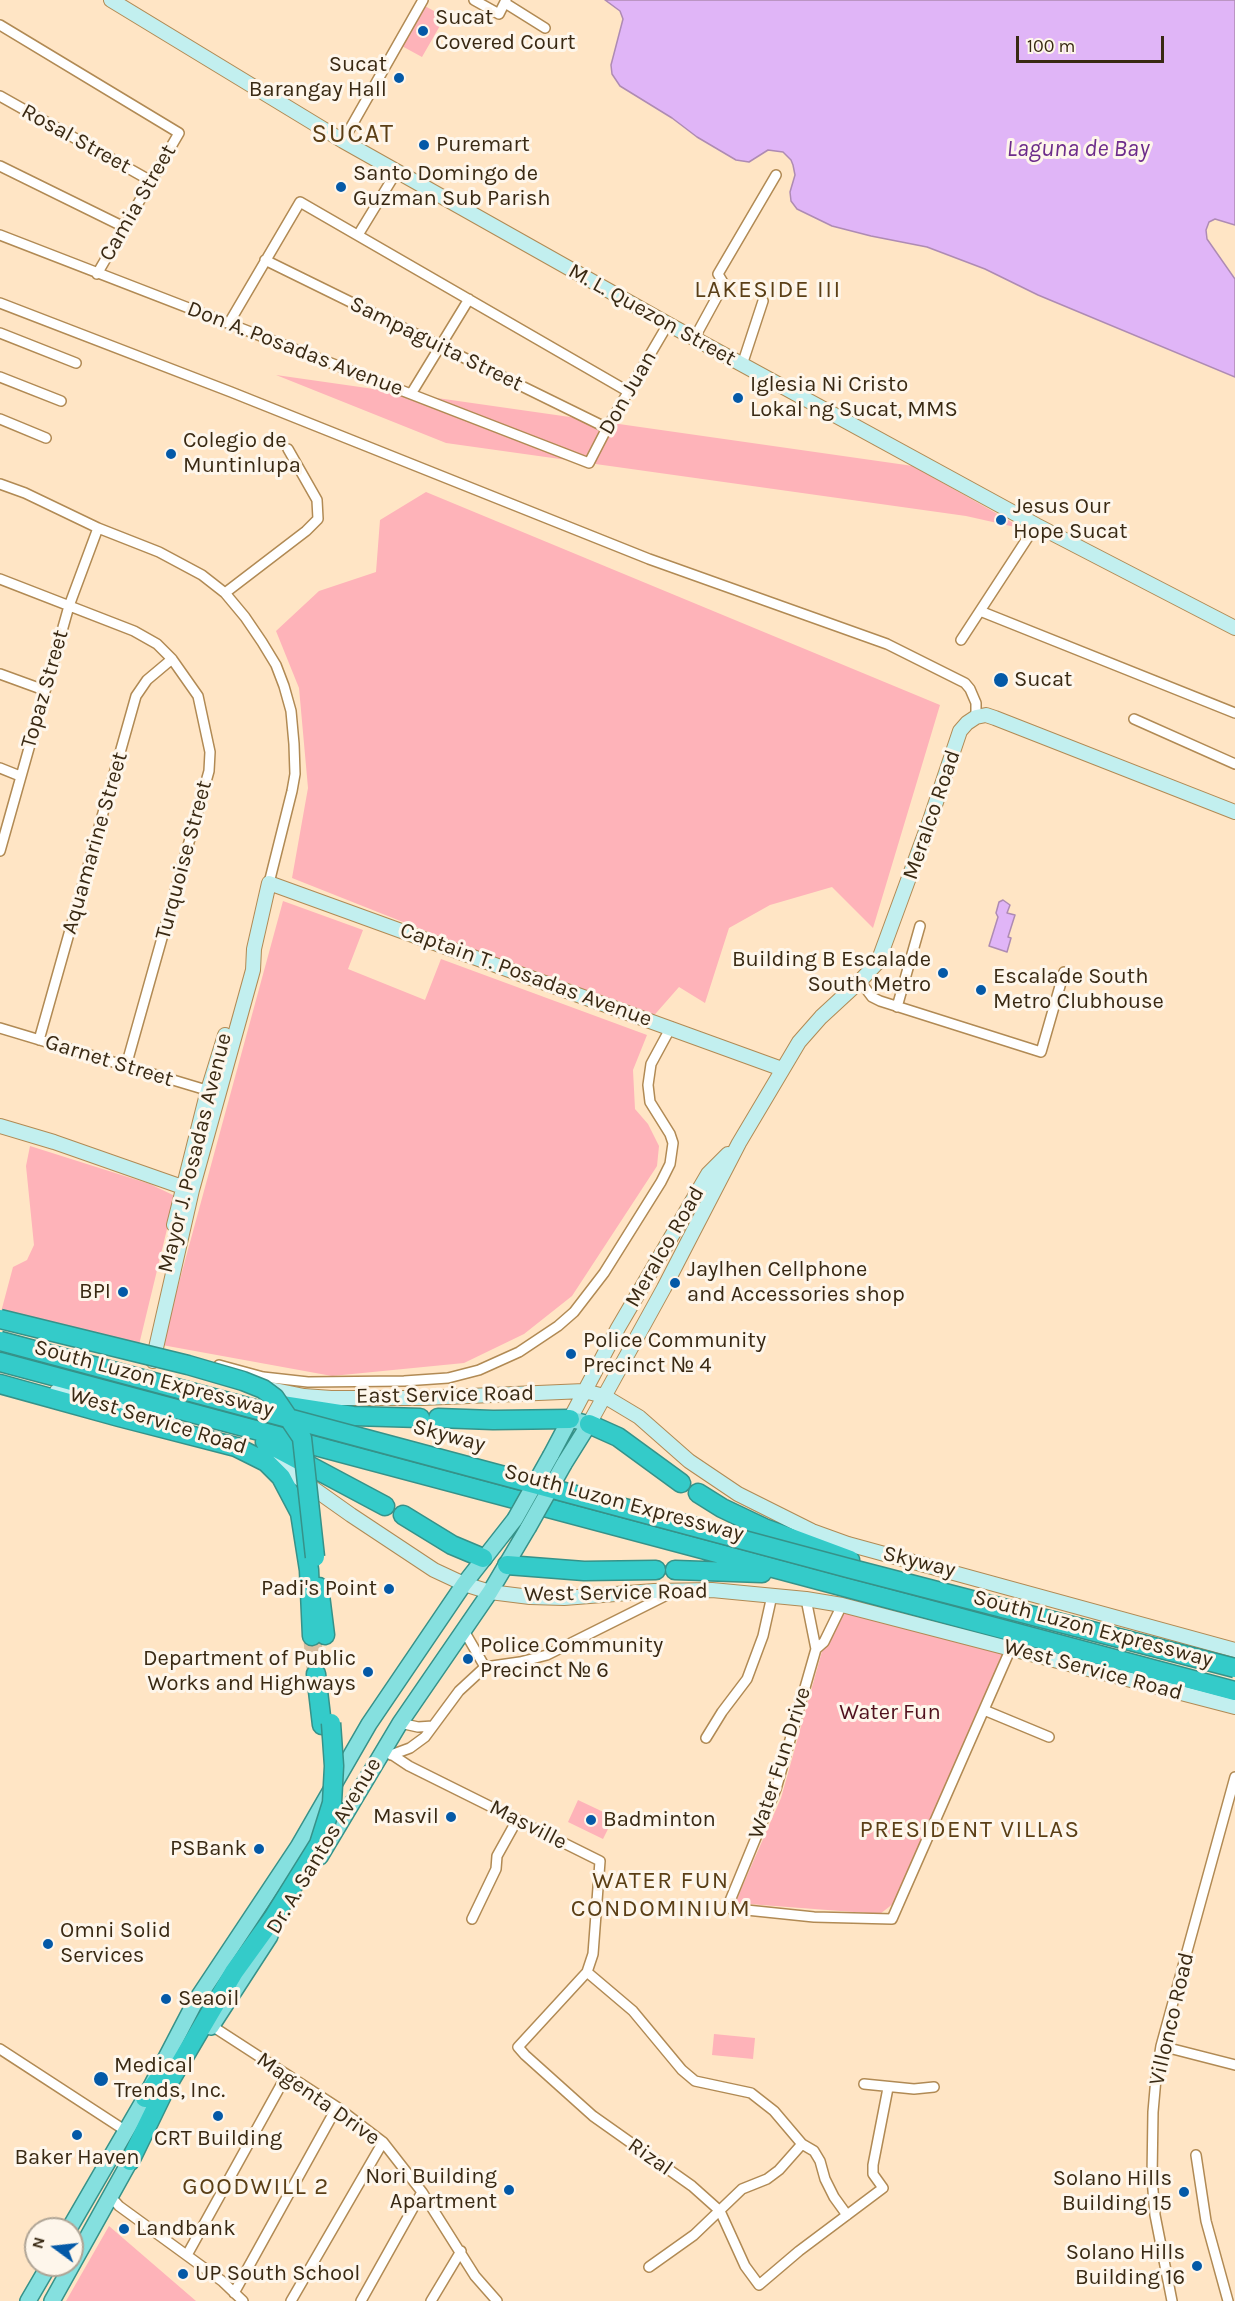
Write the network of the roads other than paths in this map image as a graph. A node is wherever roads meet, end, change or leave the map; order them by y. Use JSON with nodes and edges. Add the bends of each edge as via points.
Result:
{"nodes":[{"id":1,"x":111,"y":0,"type":"edge"},
{"id":2,"x":423,"y":0,"type":"edge"},
{"id":3,"x":474,"y":0,"type":"edge"},
{"id":4,"x":505,"y":1,"type":"edge"},
{"id":5,"x":545,"y":28,"type":"dead end"},
{"id":6,"x":1,"y":29,"type":"edge"},
{"id":7,"x":0,"y":96,"type":"edge"},
{"id":8,"x":343,"y":141,"type":"junction"},
{"id":9,"x":0,"y":166,"type":"edge"},
{"id":10,"x":397,"y":171,"type":"junction"},
{"id":11,"x":776,"y":175,"type":"dead end"},
{"id":12,"x":151,"y":181,"type":"junction"},
{"id":13,"x":124,"y":227,"type":"junction"},
{"id":14,"x":0,"y":235,"type":"edge"},
{"id":15,"x":358,"y":235,"type":"junction"},
{"id":16,"x":265,"y":260,"type":"junction"},
{"id":17,"x":97,"y":274,"type":"junction"},
{"id":18,"x":469,"y":299,"type":"junction"},
{"id":19,"x":763,"y":301,"type":"dead end"},
{"id":20,"x":0,"y":303,"type":"edge"},
{"id":21,"x":229,"y":323,"type":"junction"},
{"id":22,"x":668,"y":324,"type":"junction"},
{"id":23,"x":0,"y":333,"type":"edge"},
{"id":24,"x":694,"y":339,"type":"junction"},
{"id":25,"x":441,"y":345,"type":"junction"},
{"id":26,"x":76,"y":363,"type":"dead end"},
{"id":27,"x":742,"y":365,"type":"junction"},
{"id":28,"x":0,"y":377,"type":"edge"},
{"id":29,"x":629,"y":392,"type":"junction"},
{"id":30,"x":411,"y":394,"type":"junction"},
{"id":31,"x":61,"y":401,"type":"dead end"},
{"id":32,"x":0,"y":419,"type":"edge"},
{"id":33,"x":607,"y":428,"type":"junction"},
{"id":34,"x":46,"y":438,"type":"dead end"},
{"id":35,"x":288,"y":448,"type":"dead end"},
{"id":36,"x":589,"y":463,"type":"joint"},
{"id":37,"x":0,"y":484,"type":"edge"},
{"id":38,"x":1036,"y":525,"type":"junction"},
{"id":39,"x":98,"y":528,"type":"junction"},
{"id":40,"x":0,"y":579,"type":"edge"},
{"id":41,"x":225,"y":593,"type":"junction"},
{"id":42,"x":69,"y":606,"type":"junction"},
{"id":43,"x":980,"y":611,"type":"junction"},
{"id":44,"x":1235,"y":628,"type":"edge"},
{"id":45,"x":961,"y":640,"type":"dead end"},
{"id":46,"x":172,"y":660,"type":"junction"},
{"id":47,"x":0,"y":674,"type":"edge"},
{"id":48,"x":44,"y":690,"type":"junction"},
{"id":49,"x":1235,"y":713,"type":"edge"},
{"id":50,"x":975,"y":717,"type":"junction"},
{"id":51,"x":1134,"y":719,"type":"dead end"},
{"id":52,"x":1235,"y":764,"type":"edge"},
{"id":53,"x":0,"y":768,"type":"edge"},
{"id":54,"x":20,"y":776,"type":"junction"},
{"id":55,"x":1235,"y":812,"type":"edge"},
{"id":56,"x":1,"y":841,"type":"edge"},
{"id":57,"x":0,"y":851,"type":"edge"},
{"id":58,"x":269,"y":885,"type":"junction"},
{"id":59,"x":920,"y":926,"type":"dead end"},
{"id":60,"x":1064,"y":972,"type":"dead end"},
{"id":61,"x":860,"y":981,"type":"junction"},
{"id":62,"x":897,"y":1007,"type":"junction"},
{"id":63,"x":0,"y":1028,"type":"edge"},
{"id":64,"x":670,"y":1031,"type":"junction"},
{"id":65,"x":39,"y":1040,"type":"junction"},
{"id":66,"x":126,"y":1066,"type":"junction"},
{"id":67,"x":781,"y":1071,"type":"junction"},
{"id":68,"x":213,"y":1092,"type":"junction"},
{"id":69,"x":0,"y":1126,"type":"edge"},
{"id":70,"x":739,"y":1143,"type":"junction"},
{"id":71,"x":188,"y":1189,"type":"junction"},
{"id":72,"x":0,"y":1319,"type":"edge"},
{"id":73,"x":0,"y":1324,"type":"edge"},
{"id":74,"x":0,"y":1335,"type":"edge"},
{"id":75,"x":0,"y":1341,"type":"edge"},
{"id":76,"x":0,"y":1352,"type":"edge"},
{"id":77,"x":150,"y":1353,"type":"junction"},
{"id":78,"x":0,"y":1362,"type":"edge"},
{"id":79,"x":0,"y":1376,"type":"edge"},
{"id":80,"x":0,"y":1384,"type":"edge"},
{"id":81,"x":584,"y":1391,"type":"junction"},
{"id":82,"x":604,"y":1396,"type":"junction"},
{"id":83,"x":250,"y":1400,"type":"junction"},
{"id":84,"x":190,"y":1414,"type":"junction"},
{"id":85,"x":570,"y":1419,"type":"junction"},
{"id":86,"x":589,"y":1424,"type":"junction"},
{"id":87,"x":681,"y":1483,"type":"dead end"},
{"id":88,"x":698,"y":1493,"type":"dead end"},
{"id":89,"x":385,"y":1506,"type":"dead end"},
{"id":90,"x":403,"y":1515,"type":"dead end"},
{"id":91,"x":483,"y":1558,"type":"junction"},
{"id":92,"x":850,"y":1560,"type":"junction"},
{"id":93,"x":507,"y":1565,"type":"junction"},
{"id":94,"x":656,"y":1570,"type":"dead end"},
{"id":95,"x":675,"y":1570,"type":"dead end"},
{"id":96,"x":464,"y":1584,"type":"junction"},
{"id":97,"x":685,"y":1590,"type":"junction"},
{"id":98,"x":490,"y":1592,"type":"junction"},
{"id":99,"x":774,"y":1594,"type":"junction"},
{"id":100,"x":844,"y":1597,"type":"junction"},
{"id":101,"x":806,"y":1599,"type":"junction"},
{"id":102,"x":444,"y":1614,"type":"junction"},
{"id":103,"x":463,"y":1629,"type":"junction"},
{"id":104,"x":1011,"y":1648,"type":"junction"},
{"id":105,"x":816,"y":1649,"type":"junction"},
{"id":106,"x":1235,"y":1650,"type":"edge"},
{"id":107,"x":1235,"y":1665,"type":"edge"},
{"id":108,"x":485,"y":1667,"type":"junction"},
{"id":109,"x":322,"y":1673,"type":"tunnel mouth"},
{"id":110,"x":1235,"y":1677,"type":"edge"},
{"id":111,"x":1235,"y":1691,"type":"edge"},
{"id":112,"x":1235,"y":1707,"type":"edge"},
{"id":113,"x":984,"y":1710,"type":"junction"},
{"id":114,"x":400,"y":1723,"type":"junction"},
{"id":115,"x":433,"y":1726,"type":"junction"},
{"id":116,"x":1049,"y":1737,"type":"dead end"},
{"id":117,"x":706,"y":1738,"type":"dead end"},
{"id":118,"x":387,"y":1755,"type":"junction"},
{"id":119,"x":1235,"y":1777,"type":"edge"},
{"id":120,"x":517,"y":1820,"type":"junction"},
{"id":121,"x":270,"y":1916,"type":"junction"},
{"id":122,"x":472,"y":1919,"type":"dead end"},
{"id":123,"x":587,"y":1972,"type":"junction"},
{"id":124,"x":212,"y":2026,"type":"junction"},
{"id":125,"x":1161,"y":2046,"type":"junction"},
{"id":126,"x":518,"y":2047,"type":"joint"},
{"id":127,"x":0,"y":2049,"type":"edge"},
{"id":128,"x":1235,"y":2066,"type":"edge"},
{"id":129,"x":286,"y":2076,"type":"junction"},
{"id":130,"x":864,"y":2084,"type":"dead end"},
{"id":131,"x":934,"y":2087,"type":"dead end"},
{"id":132,"x":888,"y":2088,"type":"junction"},
{"id":133,"x":145,"y":2098,"type":"junction"},
{"id":134,"x":337,"y":2107,"type":"junction"},
{"id":135,"x":126,"y":2130,"type":"junction"},
{"id":136,"x":382,"y":2142,"type":"junction"},
{"id":137,"x":802,"y":2144,"type":"junction"},
{"id":138,"x":1196,"y":2155,"type":"dead end"},
{"id":139,"x":130,"y":2161,"type":"junction"},
{"id":140,"x":422,"y":2192,"type":"junction"},
{"id":141,"x":111,"y":2197,"type":"junction"},
{"id":142,"x":720,"y":2211,"type":"junction"},
{"id":143,"x":847,"y":2216,"type":"junction"},
{"id":144,"x":76,"y":2217,"type":"edge"},
{"id":145,"x":461,"y":2251,"type":"junction"},
{"id":146,"x":187,"y":2254,"type":"junction"},
{"id":147,"x":649,"y":2267,"type":"dead end"},
{"id":148,"x":42,"y":2277,"type":"edge"},
{"id":149,"x":234,"y":2293,"type":"junction"},
{"id":150,"x":1225,"y":2300,"type":"edge"},
{"id":151,"x":28,"y":2301,"type":"edge"},
{"id":152,"x":52,"y":2301,"type":"edge"},
{"id":153,"x":243,"y":2301,"type":"edge"},
{"id":154,"x":291,"y":2301,"type":"edge"},
{"id":155,"x":362,"y":2301,"type":"edge"},
{"id":156,"x":431,"y":2301,"type":"edge"},
{"id":157,"x":497,"y":2301,"type":"edge"},
{"id":158,"x":1172,"y":2301,"type":"edge"}],
"edges":[{"from":1,"to":8,"type":"main road","name":"M. L. Quezon Street"},
{"from":2,"to":8,"type":"street"},
{"from":3,"to":4,"type":"street","via":[[499,14]]},
{"from":4,"to":5,"type":"street"},
{"from":6,"to":12,"type":"street","name":"Camia Street","via":[[179,133]]},
{"from":7,"to":12,"type":"street","name":"Rosal Street"},
{"from":8,"to":10,"type":"main road","name":"M. L. Quezon Street"},
{"from":9,"to":13,"type":"street"},
{"from":10,"to":15,"type":"street"},
{"from":10,"to":22,"type":"main road","name":"M. L. Quezon Street"},
{"from":11,"to":24,"type":"street","via":[[718,274],[724,284]]},
{"from":12,"to":13,"type":"street","name":"Camia Street"},
{"from":13,"to":17,"type":"street","name":"Camia Street"},
{"from":14,"to":17,"type":"street","name":"Don A. Posadas Avenue"},
{"from":15,"to":16,"type":"street","via":[[300,202]]},
{"from":15,"to":18,"type":"street"},
{"from":16,"to":21,"type":"street"},
{"from":16,"to":25,"type":"street","name":"Sampaguita Street"},
{"from":17,"to":21,"type":"street","name":"Don A. Posadas Avenue"},
{"from":18,"to":25,"type":"street"},
{"from":18,"to":29,"type":"street"},
{"from":19,"to":27,"type":"street"},
{"from":20,"to":50,"type":"street","via":[[649,559],[888,644],[965,683],[976,703]]},
{"from":21,"to":30,"type":"street","name":"Don A. Posadas Avenue"},
{"from":22,"to":24,"type":"main road","name":"M. L. Quezon Street"},
{"from":22,"to":29,"type":"street","name":"Don Juan"},
{"from":23,"to":26,"type":"street"},
{"from":24,"to":27,"type":"main road","name":"M. L. Quezon Street"},
{"from":25,"to":30,"type":"street"},
{"from":25,"to":33,"type":"street","name":"Sampaguita Street"},
{"from":27,"to":38,"type":"main road","name":"M. L. Quezon Street"},
{"from":28,"to":31,"type":"street"},
{"from":29,"to":33,"type":"street","name":"Don Juan"},
{"from":30,"to":36,"type":"street","name":"Don A. Posadas Avenue"},
{"from":32,"to":34,"type":"street"},
{"from":33,"to":36,"type":"street","name":"Don Juan"},
{"from":35,"to":41,"type":"street","via":[[317,500],[318,519]]},
{"from":37,"to":39,"type":"street","name":"Mayor J. Posadas Avenue"},
{"from":38,"to":43,"type":"street"},
{"from":38,"to":44,"type":"main road","name":"M. L. Quezon Street"},
{"from":39,"to":41,"type":"street","name":"Mayor J. Posadas Avenue","via":[[180,562]]},
{"from":39,"to":42,"type":"street","name":"Topaz Street"},
{"from":40,"to":42,"type":"street","name":"Turquoise Street"},
{"from":41,"to":58,"type":"street","name":"Mayor J. Posadas Avenue","via":[[276,665],[291,711],[295,774]]},
{"from":42,"to":46,"type":"street","name":"Turquoise Street","via":[[134,631],[157,644]]},
{"from":42,"to":48,"type":"street","name":"Topaz Street"},
{"from":43,"to":45,"type":"street"},
{"from":43,"to":49,"type":"street"},
{"from":46,"to":65,"type":"street","name":"Aquamarine Street","via":[[147,680],[136,696]]},
{"from":46,"to":66,"type":"street","name":"Turquoise Street","via":[[198,696],[210,752],[209,771]]},
{"from":47,"to":48,"type":"street"},
{"from":48,"to":54,"type":"street","name":"Topaz Street"},
{"from":50,"to":55,"type":"main road","via":[[986,715],[1001,720]]},
{"from":50,"to":61,"type":"main road","name":"Meralco Road","via":[[960,731],[884,951]]},
{"from":51,"to":52,"type":"street"},
{"from":53,"to":54,"type":"street"},
{"from":54,"to":56,"type":"street","name":"Topaz Street"},
{"from":56,"to":57,"type":"street","name":"Topaz Street"},
{"from":58,"to":64,"type":"main road","name":"Captain T. Posadas Avenue"},
{"from":58,"to":68,"type":"main road","name":"Mayor J. Posadas Avenue"},
{"from":59,"to":62,"type":"street"},
{"from":60,"to":62,"type":"street","via":[[1041,1052]]},
{"from":61,"to":62,"type":"street","via":[[872,997]]},
{"from":61,"to":67,"type":"main road","name":"Meralco Road","via":[[804,1035]]},
{"from":63,"to":65,"type":"street","name":"Garnet Street"},
{"from":64,"to":67,"type":"main road","name":"Captain T. Posadas Avenue"},
{"from":64,"to":77,"type":"street","via":[[651,1064],[648,1085],[650,1102],[673,1143],[670,1164],[590,1294],[558,1326],[519,1352],[479,1370],[448,1378],[332,1383],[263,1377]]},
{"from":65,"to":66,"type":"street","name":"Garnet Street"},
{"from":66,"to":68,"type":"street","name":"Garnet Street"},
{"from":67,"to":70,"type":"main road","name":"Meralco Road"},
{"from":68,"to":71,"type":"main road","name":"Mayor J. Posadas Avenue"},
{"from":69,"to":71,"type":"main road"},
{"from":70,"to":81,"type":"main road","name":"Meralco Road","via":[[708,1174]]},
{"from":70,"to":82,"type":"main road","name":"Meralco Road"},
{"from":71,"to":77,"type":"main road","name":"Mayor J. Posadas Avenue"},
{"from":72,"to":80,"type":"highway","bridge":true,"via":[[235,1378],[274,1398],[302,1438],[319,1636],[300,1513],[280,1477],[266,1462],[236,1447]]},
{"from":73,"to":77,"type":"main road","name":"East Service Road"},
{"from":74,"to":83,"type":"highway","name":"South Luzon Expressway"},
{"from":75,"to":107,"type":"highway","name":"Skyway","bridge":true,"via":[[848,1568]]},
{"from":76,"to":110,"type":"highway","name":"Skyway","bridge":true,"via":[[845,1579]]},
{"from":77,"to":81,"type":"main road","name":"East Service Road","via":[[174,1366],[313,1397],[423,1398]]},
{"from":78,"to":84,"type":"highway","name":"South Luzon Expressway"},
{"from":79,"to":96,"type":"main road","name":"West Service Road","via":[[228,1437],[278,1462],[434,1570]]},
{"from":81,"to":82,"type":"main road","name":"East Service Road"},
{"from":81,"to":85,"type":"main road","name":"Dr. A. Santos Avenue"},
{"from":82,"to":86,"type":"main road","name":"Dr. A. Santos Avenue"},
{"from":82,"to":106,"type":"main road","name":"East Service Road","via":[[639,1417],[689,1461],[738,1494],[812,1531]]},
{"from":83,"to":85,"type":"highway","via":[[352,1416]]},
{"from":83,"to":92,"type":"highway","name":"South Luzon Expressway"},
{"from":84,"to":89,"type":"highway","via":[[269,1443]]},
{"from":84,"to":100,"type":"highway","name":"South Luzon Expressway"},
{"from":85,"to":86,"type":"main road"},
{"from":85,"to":91,"type":"main road","name":"Dr. A. Santos Avenue","bridge":true,"via":[[515,1519]]},
{"from":86,"to":87,"type":"highway","via":[[618,1437]]},
{"from":86,"to":93,"type":"main road","name":"Dr. A. Santos Avenue","bridge":true},
{"from":88,"to":92,"type":"highway","via":[[764,1528]]},
{"from":90,"to":91,"type":"highway","via":[[452,1545]]},
{"from":91,"to":93,"type":"main road"},
{"from":91,"to":96,"type":"main road","name":"Dr. A. Santos Avenue"},
{"from":92,"to":107,"type":"highway","name":"South Luzon Expressway"},
{"from":93,"to":94,"type":"highway"},
{"from":93,"to":98,"type":"main road","name":"Dr. A. Santos Avenue"},
{"from":95,"to":100,"type":"highway","via":[[774,1574]]},
{"from":96,"to":98,"type":"main road","name":"West Service Road"},
{"from":96,"to":102,"type":"main road","name":"Dr. A. Santos Avenue"},
{"from":97,"to":98,"type":"main road","name":"West Service Road","via":[[564,1598]]},
{"from":97,"to":99,"type":"main road","name":"West Service Road"},
{"from":97,"to":108,"type":"street","via":[[636,1609],[547,1655]]},
{"from":98,"to":103,"type":"main road","name":"Dr. A. Santos Avenue"},
{"from":99,"to":101,"type":"main road","name":"West Service Road"},
{"from":99,"to":117,"type":"street","via":[[747,1679]]},
{"from":100,"to":101,"type":"main road","name":"West Service Road"},
{"from":100,"to":104,"type":"main road","name":"West Service Road"},
{"from":100,"to":105,"type":"street","name":"Water Fun Drive","via":[[824,1642]]},
{"from":100,"to":111,"type":"highway","name":"South Luzon Expressway"},
{"from":101,"to":105,"type":"street","name":"Water Fun Drive"},
{"from":102,"to":103,"type":"main road"},
{"from":102,"to":133,"type":"main road","name":"Dr. A. Santos Avenue","via":[[369,1724],[298,1847],[195,2002]]},
{"from":103,"to":108,"type":"street"},
{"from":103,"to":114,"type":"main road","name":"Dr. A. Santos Avenue"},
{"from":104,"to":112,"type":"main road","name":"West Service Road"},
{"from":104,"to":113,"type":"street"},
{"from":105,"to":113,"type":"street","name":"Water Fun Drive","via":[[776,1789],[727,1908],[814,1917],[892,1919]]},
{"from":108,"to":115,"type":"street","via":[[459,1690]]},
{"from":109,"to":121,"type":"highway","bridge":true,"via":[[334,1766],[332,1803],[319,1844]]},
{"from":113,"to":116,"type":"street"},
{"from":114,"to":115,"type":"street"},
{"from":114,"to":118,"type":"main road","name":"Dr. A. Santos Avenue"},
{"from":115,"to":118,"type":"street","via":[[425,1737]]},
{"from":118,"to":120,"type":"street","name":"Masville"},
{"from":118,"to":124,"type":"main road","name":"Dr. A. Santos Avenue"},
{"from":119,"to":125,"type":"street","name":"Villonco Road"},
{"from":120,"to":122,"type":"street","via":[[497,1856],[496,1869]]},
{"from":120,"to":123,"type":"street","name":"Masville","via":[[600,1861],[594,1954]]},
{"from":121,"to":133,"type":"highway"},
{"from":121,"to":139,"type":"highway","via":[[170,2081]]},
{"from":123,"to":126,"type":"street","name":"Masville"},
{"from":123,"to":137,"type":"street","via":[[633,2010],[685,2074],[698,2082],[751,2093]]},
{"from":124,"to":129,"type":"street","name":"Magenta Drive"},
{"from":124,"to":139,"type":"main road","name":"Dr. A. Santos Avenue"},
{"from":125,"to":128,"type":"street"},
{"from":125,"to":158,"type":"street","name":"Villonco Road","via":[[1153,2112],[1152,2178]]},
{"from":126,"to":142,"type":"street","name":"Rizal","via":[[593,2116],[692,2186]]},
{"from":127,"to":135,"type":"street"},
{"from":129,"to":134,"type":"street","name":"Magenta Drive"},
{"from":129,"to":146,"type":"street"},
{"from":130,"to":132,"type":"street"},
{"from":131,"to":132,"type":"street"},
{"from":132,"to":143,"type":"street","via":[[873,2165],[873,2174],[883,2188]]},
{"from":133,"to":135,"type":"main road","name":"Dr. A. Santos Avenue"},
{"from":134,"to":136,"type":"street","name":"Magenta Drive"},
{"from":134,"to":149,"type":"street"},
{"from":135,"to":144,"type":"main road","name":"Dr. A. Santos Avenue"},
{"from":136,"to":140,"type":"street","name":"Magenta Drive"},
{"from":136,"to":154,"type":"street"},
{"from":137,"to":142,"type":"street","via":[[779,2170],[742,2189]]},
{"from":137,"to":143,"type":"street","via":[[814,2151]]},
{"from":138,"to":150,"type":"street","via":[[1206,2221]]},
{"from":139,"to":141,"type":"main road","name":"Dr. A. Santos Avenue"},
{"from":140,"to":145,"type":"street","name":"Magenta Drive"},
{"from":140,"to":155,"type":"street"},
{"from":141,"to":146,"type":"street"},
{"from":141,"to":152,"type":"main road","name":"Dr. A. Santos Avenue"},
{"from":142,"to":143,"type":"street","name":"Rizal","via":[[744,2266],[759,2285]]},
{"from":142,"to":147,"type":"street"},
{"from":145,"to":156,"type":"street"},
{"from":145,"to":157,"type":"street","name":"Magenta Drive","via":[[475,2276]]},
{"from":146,"to":149,"type":"street"},
{"from":148,"to":151,"type":"main road"},
{"from":149,"to":153,"type":"street"}]}
